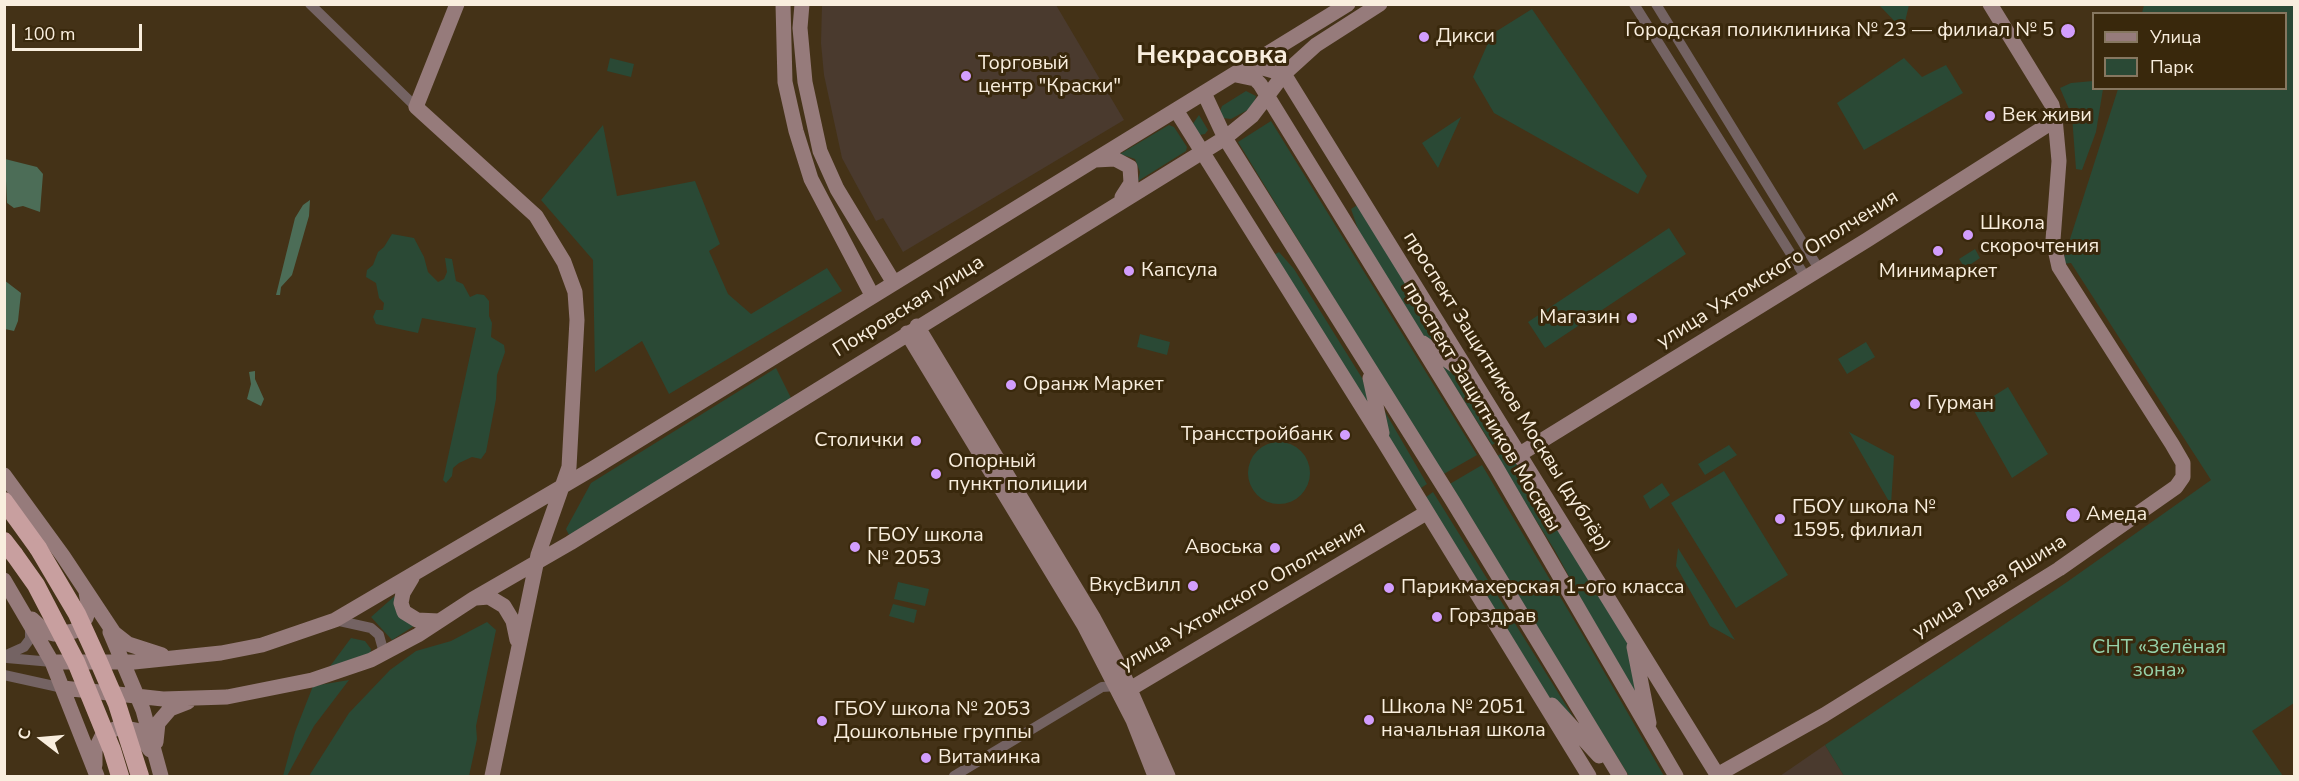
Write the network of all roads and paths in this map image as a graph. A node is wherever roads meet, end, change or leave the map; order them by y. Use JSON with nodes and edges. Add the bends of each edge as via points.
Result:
{"nodes":[{"id":1,"x":310,"y":4,"type":"edge"},
{"id":2,"x":457,"y":4,"type":"edge"},
{"id":3,"x":783,"y":4,"type":"edge"},
{"id":4,"x":802,"y":4,"type":"edge"},
{"id":5,"x":1347,"y":4,"type":"edge"},
{"id":6,"x":1380,"y":4,"type":"edge"},
{"id":7,"x":1634,"y":4,"type":"edge"},
{"id":8,"x":1656,"y":4,"type":"edge"},
{"id":9,"x":1990,"y":4,"type":"edge"},
{"id":10,"x":1284,"y":74,"type":"junction"},
{"id":11,"x":1235,"y":75,"type":"junction"},
{"id":12,"x":1204,"y":93,"type":"junction"},
{"id":13,"x":1267,"y":98,"type":"junction"},
{"id":14,"x":416,"y":107,"type":"junction"},
{"id":15,"x":1176,"y":110,"type":"junction"},
{"id":16,"x":2055,"y":118,"type":"junction"},
{"id":17,"x":1225,"y":138,"type":"junction"},
{"id":18,"x":2024,"y":140,"type":"junction"},
{"id":19,"x":2058,"y":150,"type":"junction"},
{"id":20,"x":1201,"y":151,"type":"junction"},
{"id":21,"x":1089,"y":162,"type":"junction"},
{"id":22,"x":1115,"y":204,"type":"junction"},
{"id":23,"x":872,"y":246,"type":"junction"},
{"id":24,"x":853,"y":263,"type":"junction"},
{"id":25,"x":1819,"y":269,"type":"junction"},
{"id":26,"x":1806,"y":278,"type":"junction"},
{"id":27,"x":894,"y":283,"type":"junction"},
{"id":28,"x":872,"y":295,"type":"junction"},
{"id":29,"x":912,"y":330,"type":"junction"},
{"id":30,"x":1414,"y":336,"type":"junction"},
{"id":31,"x":1363,"y":358,"type":"junction"},
{"id":32,"x":1474,"y":380,"type":"junction"},
{"id":33,"x":1384,"y":442,"type":"junction"},
{"id":34,"x":573,"y":443,"type":"junction"},
{"id":35,"x":1520,"y":454,"type":"junction"},
{"id":36,"x":614,"y":455,"type":"junction"},
{"id":37,"x":4,"y":475,"type":"edge"},
{"id":38,"x":565,"y":484,"type":"junction"},
{"id":39,"x":4,"y":501,"type":"edge"},
{"id":40,"x":1426,"y":513,"type":"junction"},
{"id":41,"x":10,"y":548,"type":"edge"},
{"id":42,"x":536,"y":561,"type":"junction"},
{"id":43,"x":416,"y":574,"type":"junction"},
{"id":44,"x":78,"y":576,"type":"junction"},
{"id":45,"x":4,"y":580,"type":"edge"},
{"id":46,"x":472,"y":599,"type":"junction"},
{"id":47,"x":22,"y":609,"type":"junction"},
{"id":48,"x":104,"y":618,"type":"junction"},
{"id":49,"x":335,"y":620,"type":"junction"},
{"id":50,"x":439,"y":621,"type":"junction"},
{"id":51,"x":1631,"y":635,"type":"junction"},
{"id":52,"x":518,"y":652,"type":"junction"},
{"id":53,"x":377,"y":656,"type":"junction"},
{"id":54,"x":4,"y":657,"type":"edge"},
{"id":55,"x":178,"y":658,"type":"junction"},
{"id":56,"x":52,"y":662,"type":"junction"},
{"id":57,"x":124,"y":662,"type":"junction"},
{"id":58,"x":4,"y":675,"type":"edge"},
{"id":59,"x":1532,"y":684,"type":"junction"},
{"id":60,"x":63,"y":688,"type":"junction"},
{"id":61,"x":1123,"y":688,"type":"junction"},
{"id":62,"x":138,"y":698,"type":"junction"},
{"id":63,"x":200,"y":699,"type":"junction"},
{"id":64,"x":1655,"y":742,"type":"junction"},
{"id":65,"x":160,"y":773,"type":"edge"},
{"id":66,"x":96,"y":775,"type":"edge"},
{"id":67,"x":1717,"y":776,"type":"edge"},
{"id":68,"x":120,"y":777,"type":"edge"},
{"id":69,"x":140,"y":777,"type":"edge"},
{"id":70,"x":492,"y":777,"type":"edge"},
{"id":71,"x":954,"y":777,"type":"edge"},
{"id":72,"x":1155,"y":777,"type":"edge"},
{"id":73,"x":1168,"y":777,"type":"edge"},
{"id":74,"x":1588,"y":777,"type":"edge"},
{"id":75,"x":1619,"y":777,"type":"edge"},
{"id":76,"x":1676,"y":777,"type":"edge"}],
"edges":[{"from":1,"to":14,"type":"street"},
{"from":2,"to":14,"type":"street"},
{"from":3,"to":24,"type":"street","via":[[785,82],[796,131],[811,179]]},
{"from":4,"to":23,"type":"street","via":[[805,82],[820,151],[837,189]]},
{"from":5,"to":11,"type":"street","name":"Покровская улица"},
{"from":6,"to":10,"type":"street","name":"Покровская улица","via":[[1316,45]]},
{"from":7,"to":26,"type":"street"},
{"from":8,"to":25,"type":"street"},
{"from":9,"to":16,"type":"street","name":"улица Льва Яшина","via":[[2052,105]]},
{"from":10,"to":11,"type":"street","via":[[1263,68]]},
{"from":10,"to":13,"type":"street","name":"Покровская улица"},
{"from":10,"to":32,"type":"street","name":"проспект Защитников Москвы (дублёр)"},
{"from":11,"to":12,"type":"street","name":"Покровская улица"},
{"from":11,"to":13,"type":"street","name":"проспект Защитников Москвы","via":[[1255,79]]},
{"from":12,"to":15,"type":"street","name":"Покровская улица"},
{"from":12,"to":17,"type":"street"},
{"from":13,"to":17,"type":"street","name":"Покровская улица"},
{"from":13,"to":30,"type":"street","name":"проспект Защитников Москвы"},
{"from":14,"to":34,"type":"street","via":[[536,216],[564,262],[575,291],[577,320]]},
{"from":15,"to":20,"type":"street"},
{"from":15,"to":21,"type":"street","name":"Покровская улица"},
{"from":16,"to":18,"type":"street","name":"улица Ухтомского Ополчения"},
{"from":16,"to":19,"type":"street","name":"улица Льва Яшина"},
{"from":17,"to":20,"type":"street","name":"Покровская улица"},
{"from":17,"to":31,"type":"street"},
{"from":18,"to":19,"type":"street","via":[[2039,137]]},
{"from":18,"to":25,"type":"street","name":"улица Ухтомского Ополчения"},
{"from":19,"to":67,"type":"street","name":"улица Льва Яшина","via":[[2054,240],[2059,267],[2183,463],[2183,477],[2176,486],[2060,569],[1824,715]]},
{"from":20,"to":22,"type":"street","name":"Покровская улица"},
{"from":20,"to":33,"type":"street"},
{"from":21,"to":22,"type":"street","via":[[1115,159],[1130,167],[1131,183]]},
{"from":21,"to":27,"type":"street","name":"Покровская улица"},
{"from":22,"to":29,"type":"street","name":"Покровская улица"},
{"from":23,"to":24,"type":"street","via":[[874,254],[869,264],[863,267]]},
{"from":23,"to":27,"type":"street"},
{"from":24,"to":28,"type":"street"},
{"from":25,"to":26,"type":"street","name":"улица Ухтомского Ополчения"},
{"from":26,"to":35,"type":"street","name":"улица Ухтомского Ополчения"},
{"from":27,"to":28,"type":"street","name":"Покровская улица"},
{"from":28,"to":36,"type":"street","name":"Покровская улица"},
{"from":29,"to":42,"type":"street","name":"Покровская улица"},
{"from":29,"to":61,"type":"street"},
{"from":30,"to":32,"type":"street"},
{"from":30,"to":64,"type":"street","name":"проспект Защитников Москвы","via":[[1496,467]]},
{"from":31,"to":33,"type":"street"},
{"from":31,"to":75,"type":"street"},
{"from":32,"to":35,"type":"street","name":"проспект Защитников Москвы (дублёр)"},
{"from":33,"to":40,"type":"street"},
{"from":34,"to":36,"type":"street","via":[[586,457]]},
{"from":34,"to":38,"type":"street"},
{"from":35,"to":51,"type":"street","name":"проспект Защитников Москвы (дублёр)"},
{"from":36,"to":38,"type":"street","name":"Покровская улица"},
{"from":37,"to":44,"type":"street"},
{"from":38,"to":42,"type":"street"},
{"from":38,"to":43,"type":"street","name":"Покровская улица"},
{"from":39,"to":69,"type":"highway","bridge":true,"via":[[38,548],[76,614],[117,704]]},
{"from":40,"to":59,"type":"street"},
{"from":40,"to":61,"type":"street","name":"улица Ухтомского Ополчения"},
{"from":41,"to":68,"type":"highway","bridge":true,"via":[[36,585],[76,662]]},
{"from":42,"to":46,"type":"street","name":"Покровская улица"},
{"from":42,"to":52,"type":"street"},
{"from":43,"to":49,"type":"street","name":"Покровская улица"},
{"from":43,"to":50,"type":"street","via":[[403,593],[402,608],[417,620]]},
{"from":44,"to":47,"type":"street","via":[[88,596],[89,609],[75,631],[62,635],[46,632]]},
{"from":44,"to":48,"type":"street"},
{"from":45,"to":47,"type":"street"},
{"from":46,"to":50,"type":"street","name":"Покровская улица"},
{"from":46,"to":52,"type":"street","via":[[489,597],[504,606],[513,621]]},
{"from":47,"to":54,"type":"street","via":[[30,626],[30,639],[18,652]]},
{"from":47,"to":56,"type":"street"},
{"from":48,"to":55,"type":"street","via":[[128,644]]},
{"from":48,"to":57,"type":"street"},
{"from":49,"to":53,"type":"street","via":[[371,628],[379,635]]},
{"from":49,"to":55,"type":"street","via":[[262,645]]},
{"from":50,"to":53,"type":"street","name":"Покровская улица"},
{"from":51,"to":64,"type":"street"},
{"from":51,"to":67,"type":"street","name":"проспект Защитников Москвы (дублёр)"},
{"from":52,"to":70,"type":"street"},
{"from":53,"to":63,"type":"street","via":[[312,680],[267,691]]},
{"from":54,"to":56,"type":"street"},
{"from":55,"to":57,"type":"street"},
{"from":56,"to":57,"type":"street"},
{"from":56,"to":60,"type":"street"},
{"from":57,"to":62,"type":"street"},
{"from":58,"to":60,"type":"street"},
{"from":59,"to":74,"type":"street"},
{"from":59,"to":75,"type":"street"},
{"from":60,"to":62,"type":"street"},
{"from":60,"to":66,"type":"street"},
{"from":61,"to":71,"type":"street","name":"улица Ухтомского Ополчения","via":[[1102,687]]},
{"from":61,"to":72,"type":"street"},
{"from":61,"to":73,"type":"street"},
{"from":62,"to":63,"type":"street"},
{"from":62,"to":65,"type":"street"},
{"from":63,"to":65,"type":"street","via":[[170,709],[158,723],[155,738]]},
{"from":64,"to":76,"type":"street","name":"проспект Защитников Москвы"},
{"from":65,"to":66,"type":"street","via":[[144,739],[136,730],[120,727],[103,734],[97,744]]}]}
